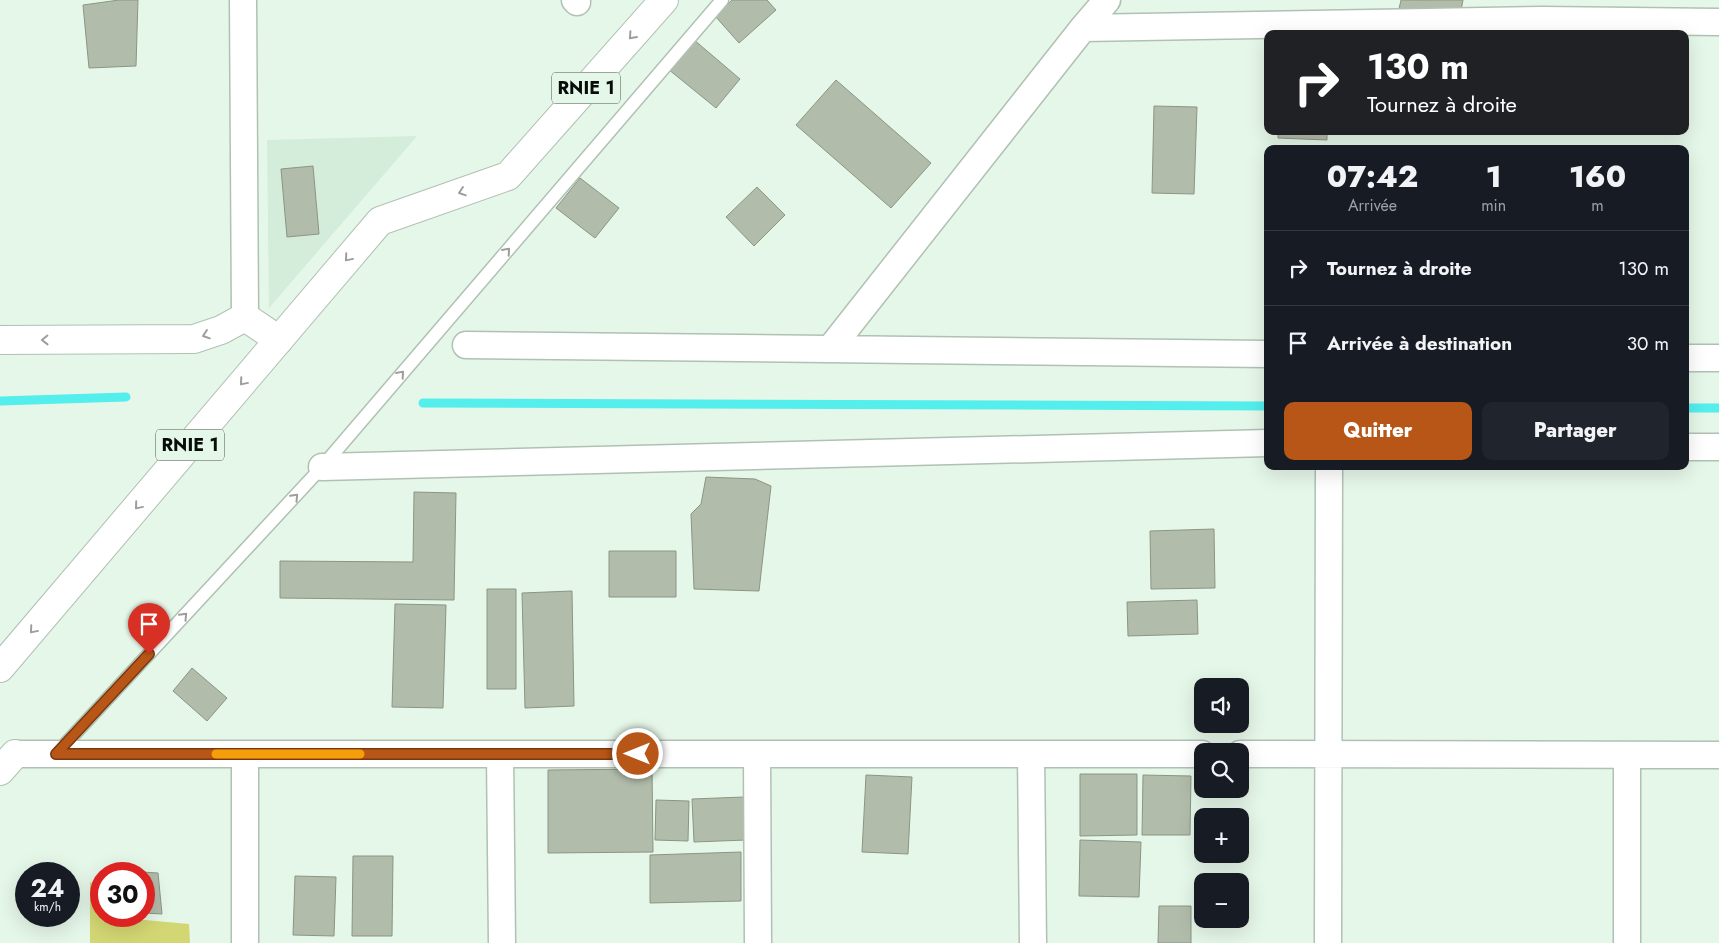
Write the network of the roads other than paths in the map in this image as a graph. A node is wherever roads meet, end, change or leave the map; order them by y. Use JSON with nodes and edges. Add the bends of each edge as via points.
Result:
{"nodes":[{"id":1,"x":243,"y":0,"type":"edge"},
{"id":2,"x":664,"y":0,"type":"edge"},
{"id":3,"x":722,"y":0,"type":"edge"},
{"id":4,"x":1107,"y":0,"type":"edge"},
{"id":5,"x":1719,"y":22,"type":"edge"},
{"id":6,"x":1083,"y":28,"type":"junction"},
{"id":7,"x":245,"y":317,"type":"junction"},
{"id":8,"x":0,"y":340,"type":"edge"},
{"id":9,"x":279,"y":340,"type":"junction"},
{"id":10,"x":466,"y":345,"type":"dead end"},
{"id":11,"x":830,"y":349,"type":"junction"},
{"id":12,"x":1264,"y":354,"type":"edge"},
{"id":13,"x":1689,"y":358,"type":"edge"},
{"id":14,"x":1719,"y":358,"type":"edge"},
{"id":15,"x":1264,"y":443,"type":"edge"},
{"id":16,"x":1689,"y":447,"type":"edge"},
{"id":17,"x":1719,"y":447,"type":"edge"},
{"id":18,"x":322,"y":467,"type":"junction"},
{"id":19,"x":1329,"y":470,"type":"edge"},
{"id":20,"x":0,"y":668,"type":"edge"},
{"id":21,"x":56,"y":754,"type":"junction"},
{"id":22,"x":245,"y":754,"type":"junction"},
{"id":23,"x":500,"y":754,"type":"junction"},
{"id":24,"x":757,"y":754,"type":"junction"},
{"id":25,"x":1031,"y":754,"type":"junction"},
{"id":26,"x":1194,"y":754,"type":"edge"},
{"id":27,"x":1249,"y":754,"type":"edge"},
{"id":28,"x":1328,"y":754,"type":"junction"},
{"id":29,"x":1627,"y":755,"type":"junction"},
{"id":30,"x":1719,"y":755,"type":"edge"},
{"id":31,"x":8,"y":763,"type":"edge"},
{"id":32,"x":245,"y":943,"type":"edge"},
{"id":33,"x":502,"y":943,"type":"edge"},
{"id":34,"x":758,"y":943,"type":"edge"},
{"id":35,"x":1033,"y":943,"type":"edge"},
{"id":36,"x":1328,"y":943,"type":"edge"},
{"id":37,"x":1627,"y":943,"type":"edge"}],
"edges":[{"from":1,"to":7,"type":"street"},
{"from":2,"to":9,"type":"main road","number":"RNIE 1","one_way":true,"via":[[508,176],[380,221]]},
{"from":18,"to":3,"type":"lane","one_way":true},
{"from":4,"to":6,"type":"street"},
{"from":5,"to":6,"type":"street","via":[[1542,20]]},
{"from":6,"to":11,"type":"street"},
{"from":7,"to":8,"type":"main road","one_way":true,"via":[[194,339]]},
{"from":7,"to":9,"type":"main road"},
{"from":9,"to":20,"type":"main road","number":"RNIE 1","one_way":true},
{"from":10,"to":11,"type":"street"},
{"from":11,"to":12,"type":"street"},
{"from":13,"to":14,"type":"street"},
{"from":15,"to":18,"type":"street"},
{"from":16,"to":17,"type":"street"},
{"from":21,"to":18,"type":"lane","one_way":true},
{"from":19,"to":28,"type":"street"},
{"from":21,"to":22,"type":"street"},
{"from":21,"to":31,"type":"street"},
{"from":22,"to":23,"type":"street"},
{"from":22,"to":32,"type":"street"},
{"from":23,"to":24,"type":"street"},
{"from":23,"to":33,"type":"street"},
{"from":24,"to":25,"type":"street"},
{"from":24,"to":34,"type":"street"},
{"from":25,"to":26,"type":"street"},
{"from":25,"to":35,"type":"street"},
{"from":27,"to":28,"type":"street"},
{"from":28,"to":29,"type":"street"},
{"from":28,"to":36,"type":"street"},
{"from":29,"to":30,"type":"street"},
{"from":29,"to":37,"type":"street"}]}
